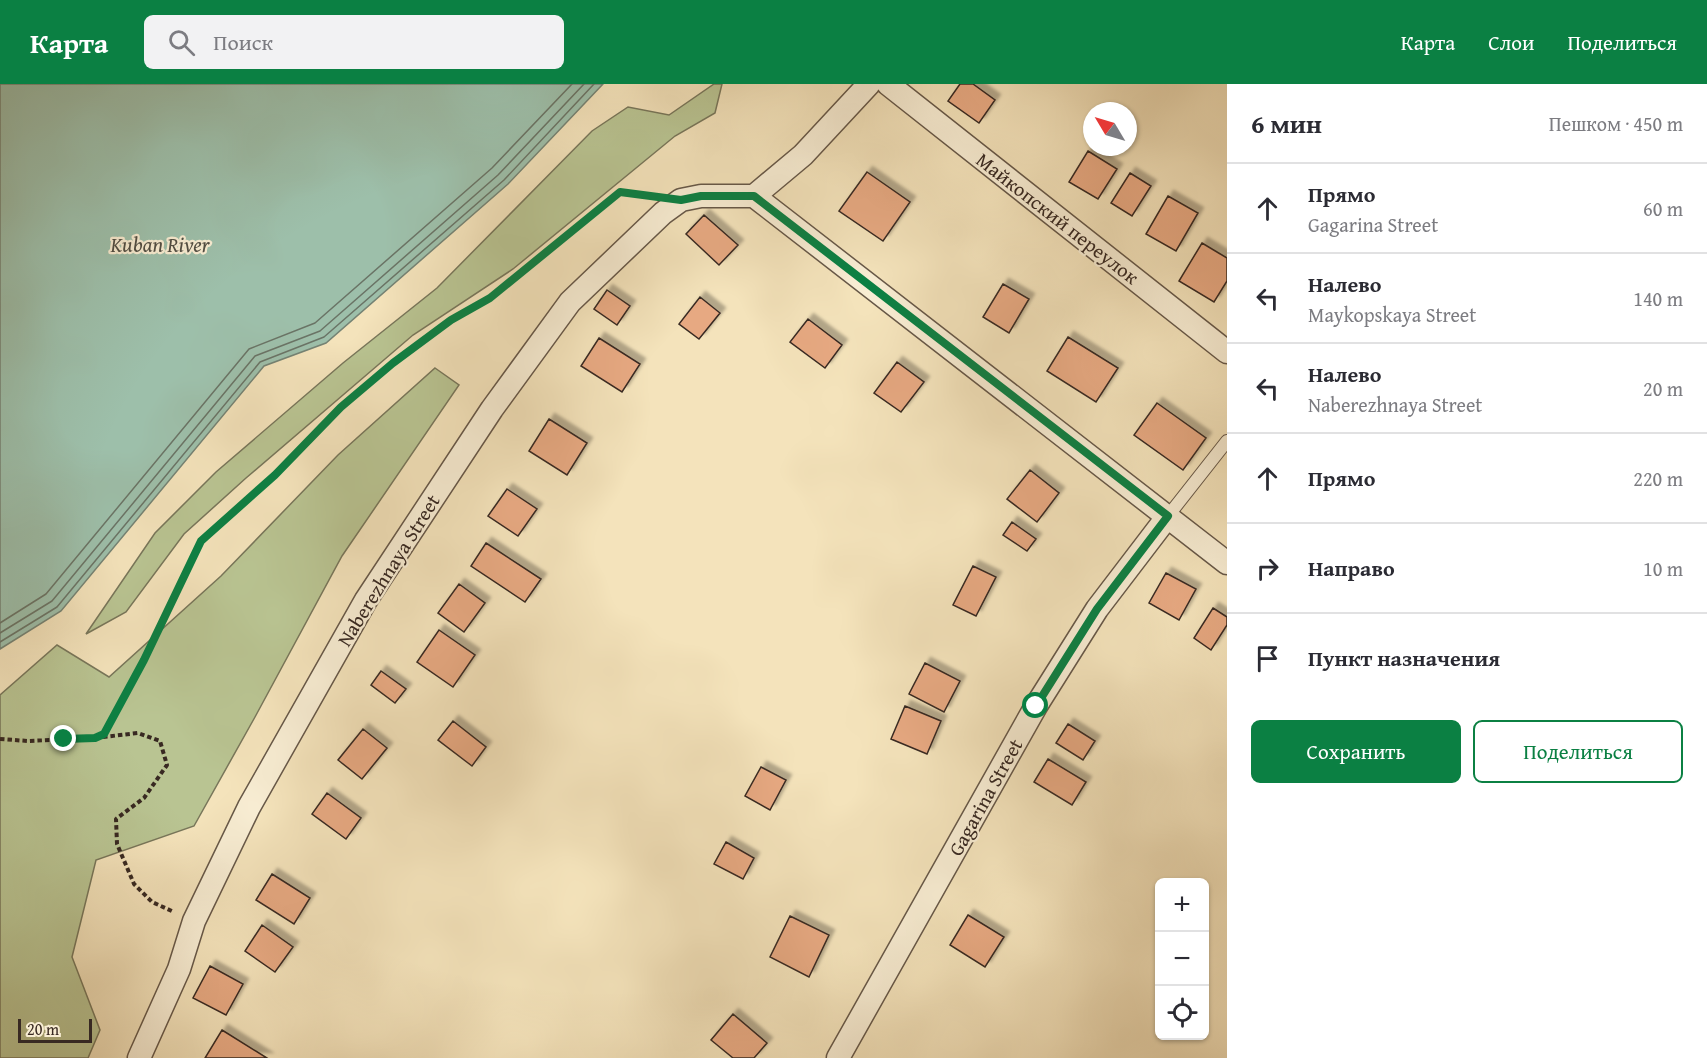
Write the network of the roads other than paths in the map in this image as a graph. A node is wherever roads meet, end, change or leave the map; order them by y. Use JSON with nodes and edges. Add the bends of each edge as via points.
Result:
{"nodes":[{"id":1,"x":869,"y":84,"type":"edge"},
{"id":2,"x":888,"y":84,"type":"edge"},
{"id":3,"x":754,"y":196,"type":"junction"},
{"id":4,"x":1227,"y":352,"type":"edge"},
{"id":5,"x":1227,"y":441,"type":"edge"},
{"id":6,"x":1168,"y":516,"type":"junction"},
{"id":7,"x":1227,"y":563,"type":"edge"},
{"id":8,"x":139,"y":1058,"type":"edge"},
{"id":9,"x":838,"y":1058,"type":"edge"}],
"edges":[{"from":1,"to":3,"type":"street","via":[[803,155]]},
{"from":2,"to":4,"type":"street","name":"Майкопский переулок"},
{"from":3,"to":6,"type":"street"},
{"from":3,"to":8,"type":"street","name":"Naberezhnaya Street","via":[[701,196],[681,200],[663,213],[570,302],[492,409],[366,600],[249,807],[194,921],[178,969]]},
{"from":5,"to":6,"type":"lane"},
{"from":6,"to":7,"type":"street"},
{"from":6,"to":9,"type":"street","name":"Gagarina Street","via":[[1097,609],[1036,706]]}]}
